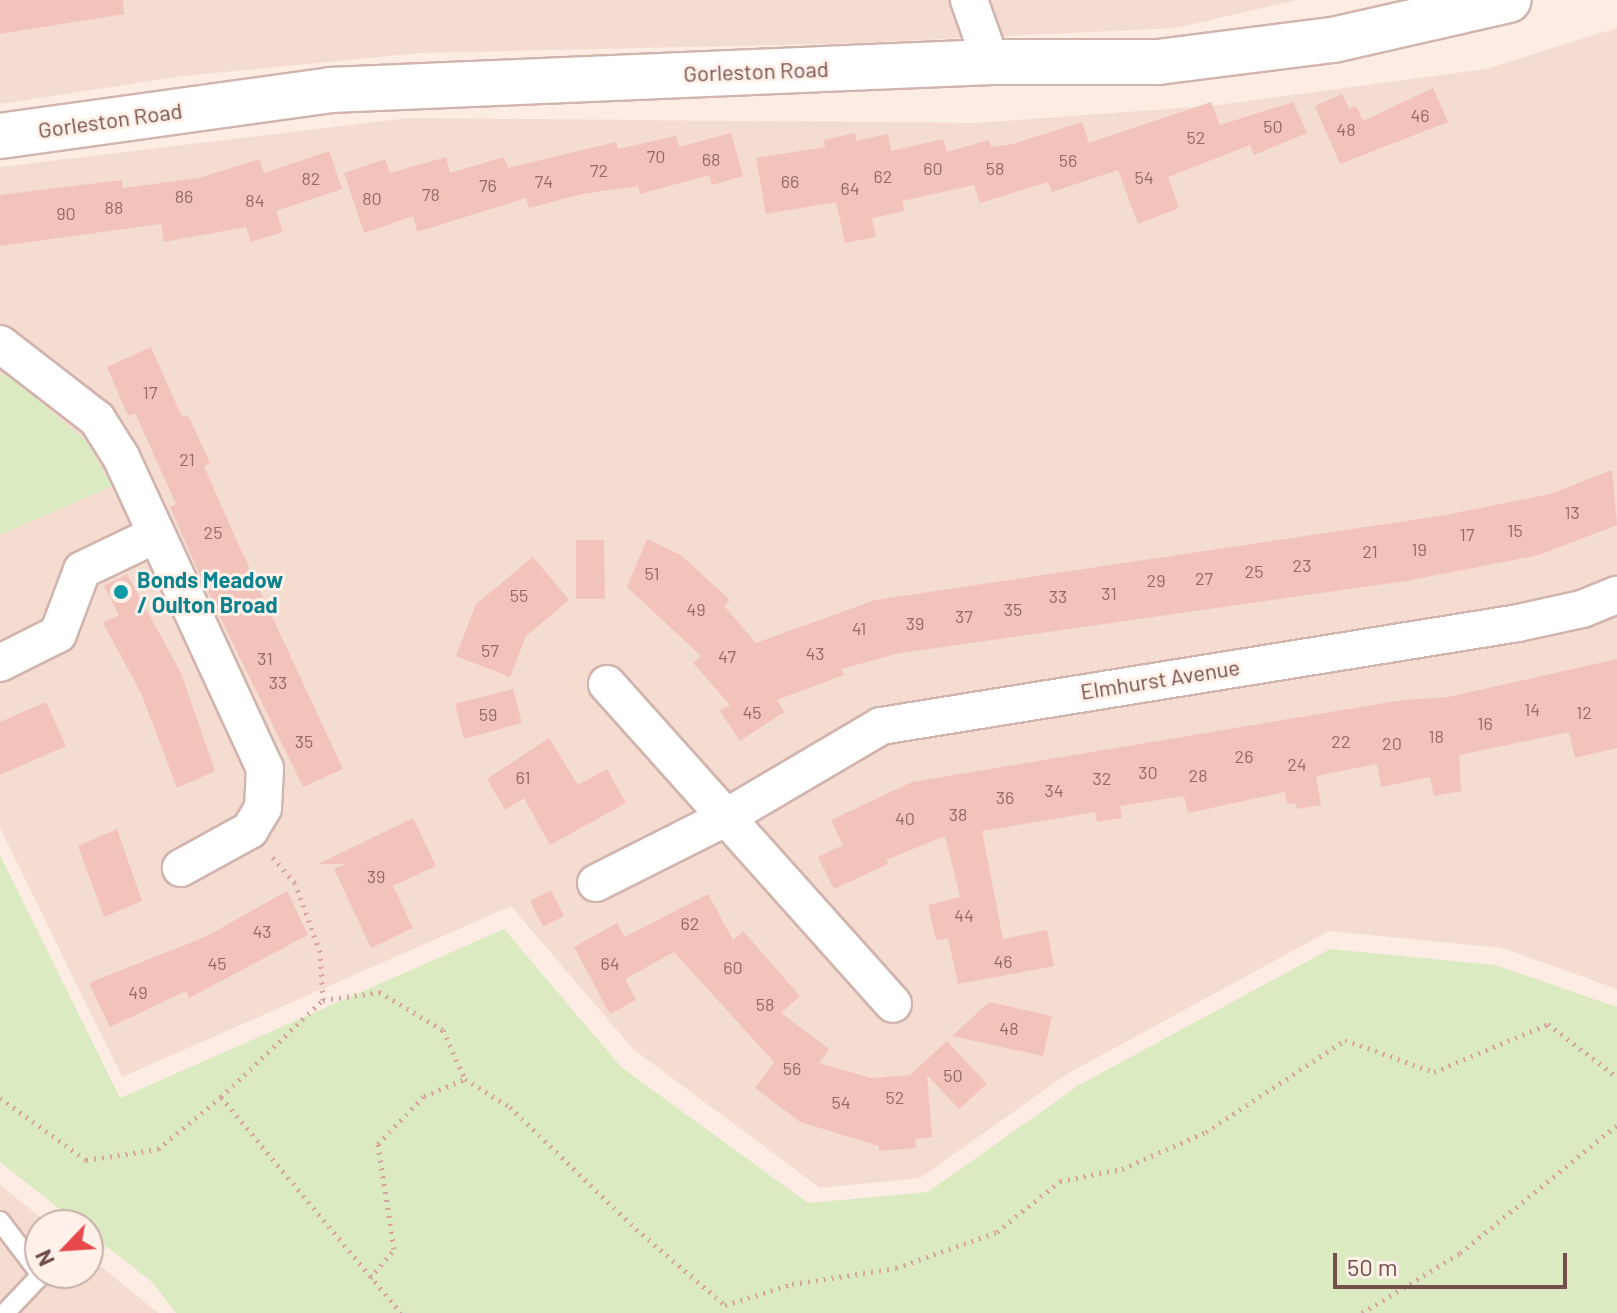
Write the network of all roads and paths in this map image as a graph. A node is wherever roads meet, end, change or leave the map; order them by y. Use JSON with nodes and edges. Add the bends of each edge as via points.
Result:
{"nodes":[{"id":1,"x":969,"y":0,"type":"edge"},
{"id":2,"x":1509,"y":0,"type":"edge"},
{"id":3,"x":991,"y":62,"type":"junction"},
{"id":4,"x":0,"y":136,"type":"edge"},
{"id":5,"x":0,"y":344,"type":"edge"},
{"id":6,"x":155,"y":535,"type":"junction"},
{"id":7,"x":1617,"y":595,"type":"edge"},
{"id":8,"x":0,"y":663,"type":"edge"},
{"id":9,"x":607,"y":684,"type":"dead end"},
{"id":10,"x":723,"y":819,"type":"junction"},
{"id":11,"x":250,"y":830,"type":"junction"},
{"id":12,"x":181,"y":868,"type":"dead end"},
{"id":13,"x":596,"y":883,"type":"dead end"},
{"id":14,"x":323,"y":1000,"type":"junction"},
{"id":15,"x":893,"y":1004,"type":"dead end"},
{"id":16,"x":1617,"y":1077,"type":"edge"},
{"id":17,"x":465,"y":1079,"type":"junction"},
{"id":18,"x":221,"y":1097,"type":"junction"},
{"id":19,"x":0,"y":1098,"type":"edge"},
{"id":20,"x":1617,"y":1125,"type":"edge"},
{"id":21,"x":0,"y":1221,"type":"edge"},
{"id":22,"x":370,"y":1278,"type":"junction"},
{"id":23,"x":5,"y":1313,"type":"edge"},
{"id":24,"x":401,"y":1313,"type":"edge"},
{"id":25,"x":1362,"y":1313,"type":"edge"}],
"edges":[{"from":1,"to":3,"type":"street"},
{"from":2,"to":3,"type":"main road","name":"Gorleston Road","via":[[1333,40],[1158,62]]},
{"from":3,"to":4,"type":"main road","name":"Gorleston Road","via":[[330,90]]},
{"from":5,"to":6,"type":"street","via":[[97,419],[121,457]]},
{"from":6,"to":8,"type":"street","via":[[82,570],[58,634]]},
{"from":6,"to":11,"type":"street","via":[[265,768],[263,808]]},
{"from":7,"to":10,"type":"street","name":"Elmhurst Avenue","via":[[1518,623],[881,726]]},
{"from":9,"to":10,"type":"street"},
{"from":10,"to":13,"type":"street","name":"Elmhurst Avenue"},
{"from":10,"to":15,"type":"street"},
{"from":11,"to":12,"type":"street"},
{"from":11,"to":14,"type":"path","via":[[295,883],[320,952]]},
{"from":14,"to":17,"type":"path","via":[[379,992],[443,1030]]},
{"from":14,"to":18,"type":"path"},
{"from":16,"to":17,"type":"path","via":[[1548,1024],[1434,1072],[1345,1040],[1206,1132],[1122,1169],[1060,1181],[997,1232],[896,1268],[792,1284],[725,1305],[636,1229],[510,1107]]},
{"from":17,"to":22,"type":"path","via":[[424,1096],[378,1144],[394,1249]]},
{"from":18,"to":19,"type":"path","via":[[158,1149],[86,1160]]},
{"from":18,"to":22,"type":"path"},
{"from":20,"to":25,"type":"path","via":[[1460,1253]]},
{"from":21,"to":23,"type":"lane","via":[[41,1275]]},
{"from":22,"to":24,"type":"path"}]}
